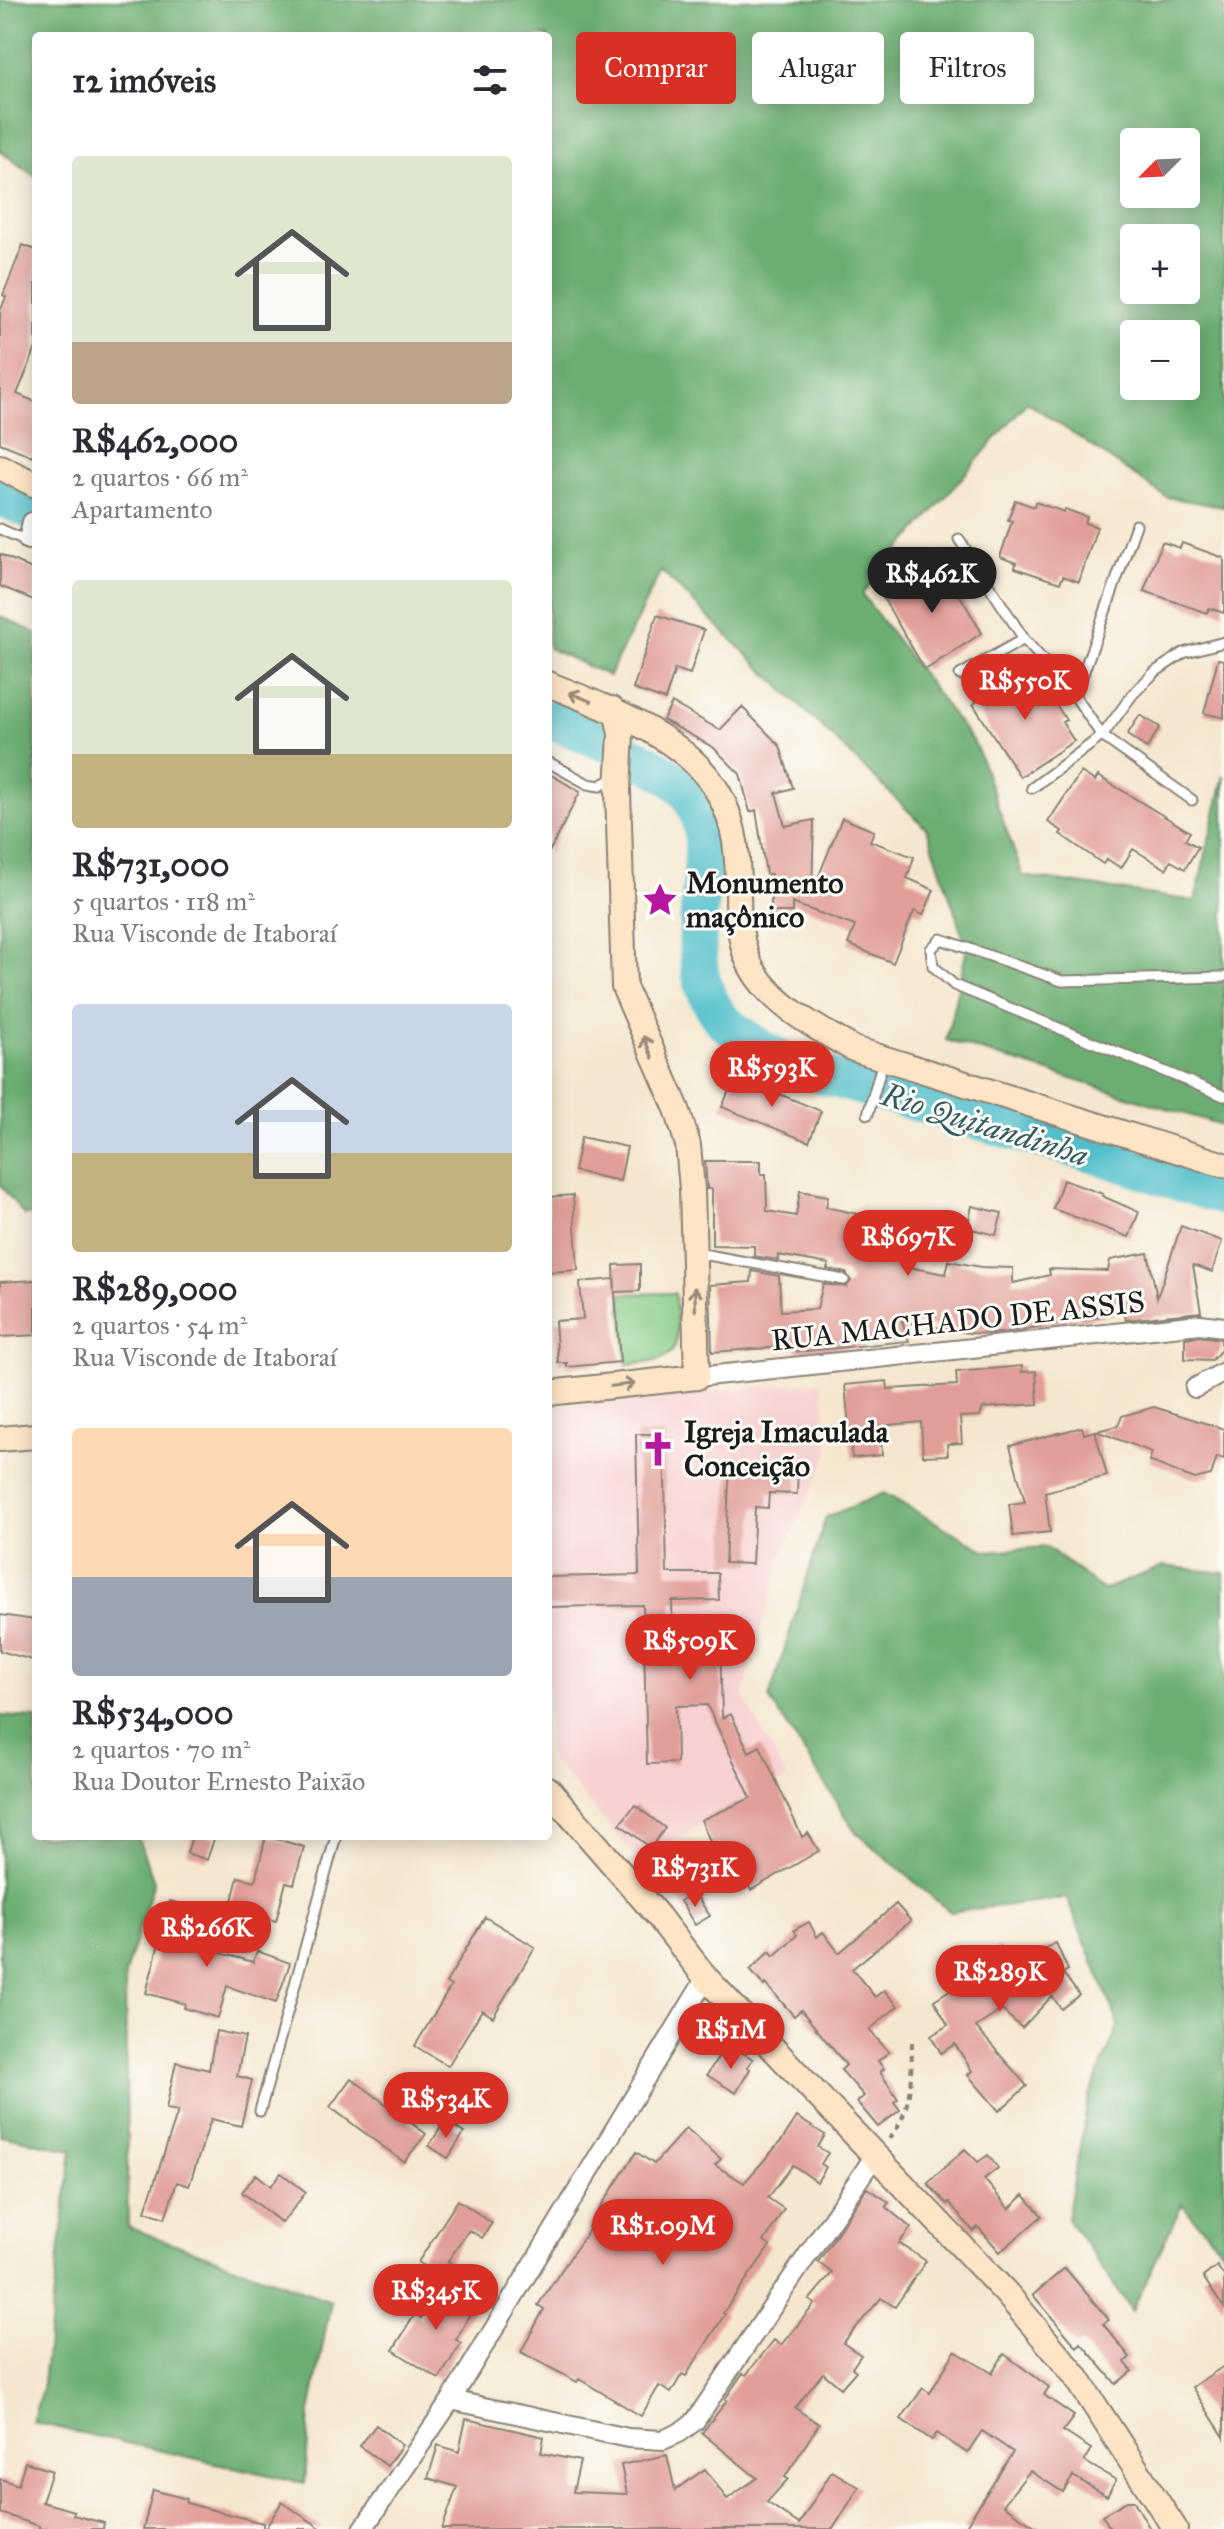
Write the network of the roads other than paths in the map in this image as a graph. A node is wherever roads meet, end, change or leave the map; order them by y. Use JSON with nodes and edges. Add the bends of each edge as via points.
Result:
{"nodes":[{"id":1,"x":0,"y":467,"type":"edge"},
{"id":2,"x":32,"y":483,"type":"edge"},
{"id":3,"x":1136,"y":525,"type":"dead end"},
{"id":4,"x":0,"y":529,"type":"edge"},
{"id":5,"x":32,"y":530,"type":"edge"},
{"id":6,"x":959,"y":539,"type":"dead end"},
{"id":7,"x":1024,"y":639,"type":"junction"},
{"id":8,"x":1224,"y":642,"type":"edge"},
{"id":9,"x":960,"y":675,"type":"dead end"},
{"id":10,"x":552,"y":686,"type":"edge"},
{"id":11,"x":1075,"y":696,"type":"junction"},
{"id":12,"x":612,"y":709,"type":"junction"},
{"id":13,"x":645,"y":727,"type":"junction"},
{"id":14,"x":621,"y":734,"type":"junction"},
{"id":15,"x":1102,"y":736,"type":"junction"},
{"id":16,"x":552,"y":764,"type":"edge"},
{"id":17,"x":618,"y":776,"type":"junction"},
{"id":18,"x":1032,"y":788,"type":"dead end"},
{"id":19,"x":1192,"y":800,"type":"dead end"},
{"id":20,"x":1224,"y":977,"type":"edge"},
{"id":21,"x":884,"y":1058,"type":"junction"},
{"id":22,"x":1224,"y":1096,"type":"edge"},
{"id":23,"x":868,"y":1114,"type":"dead end"},
{"id":24,"x":1224,"y":1165,"type":"edge"},
{"id":25,"x":693,"y":1252,"type":"junction"},
{"id":26,"x":844,"y":1280,"type":"dead end"},
{"id":27,"x":1224,"y":1327,"type":"edge"},
{"id":28,"x":1224,"y":1372,"type":"edge"},
{"id":29,"x":697,"y":1377,"type":"junction"},
{"id":30,"x":1195,"y":1388,"type":"dead end"},
{"id":31,"x":552,"y":1393,"type":"edge"},
{"id":32,"x":32,"y":1436,"type":"edge"},
{"id":33,"x":0,"y":1439,"type":"edge"},
{"id":34,"x":552,"y":1794,"type":"edge"},
{"id":35,"x":335,"y":1840,"type":"edge"},
{"id":36,"x":706,"y":1978,"type":"junction"},
{"id":37,"x":260,"y":2111,"type":"dead end"},
{"id":38,"x":876,"y":2154,"type":"junction"},
{"id":39,"x":451,"y":2400,"type":"junction"},
{"id":40,"x":363,"y":2529,"type":"edge"},
{"id":41,"x":1175,"y":2529,"type":"edge"}],
"edges":[{"from":1,"to":2,"type":"main road"},
{"from":3,"to":11,"type":"lane"},
{"from":4,"to":5,"type":"lane"},
{"from":6,"to":7,"type":"lane"},
{"from":7,"to":9,"type":"lane"},
{"from":7,"to":11,"type":"lane"},
{"from":8,"to":15,"type":"lane","via":[[1183,653],[1155,672]]},
{"from":12,"to":10,"type":"main road","one_way":true},
{"from":11,"to":15,"type":"lane"},
{"from":12,"to":13,"type":"main road"},
{"from":12,"to":14,"type":"main road"},
{"from":13,"to":14,"type":"main road"},
{"from":13,"to":21,"type":"main road","via":[[670,743],[718,791],[738,855],[738,910],[746,956],[768,990],[805,1022],[854,1049]]},
{"from":14,"to":17,"type":"main road"},
{"from":15,"to":18,"type":"lane"},
{"from":15,"to":19,"type":"lane"},
{"from":16,"to":17,"type":"lane","via":[[588,784],[600,786]]},
{"from":25,"to":17,"type":"main road","one_way":true,"via":[[688,1145],[624,987]]},
{"from":20,"to":22,"type":"lane","via":[[1062,981],[941,939],[931,949],[933,966],[954,985]]},
{"from":21,"to":23,"type":"lane"},
{"from":21,"to":24,"type":"main road"},
{"from":25,"to":26,"type":"lane"},
{"from":29,"to":25,"type":"main road","one_way":true},
{"from":27,"to":29,"type":"street","name":"RUA MACHADO DE ASSIS","via":[[1200,1324]]},
{"from":28,"to":30,"type":"street"},
{"from":31,"to":29,"type":"main road","one_way":true},
{"from":32,"to":33,"type":"main road"},
{"from":34,"to":36,"type":"main road"},
{"from":35,"to":37,"type":"lane"},
{"from":36,"to":38,"type":"main road"},
{"from":36,"to":39,"type":"street"},
{"from":38,"to":39,"type":"street","via":[[695,2421],[679,2433],[663,2440],[628,2438]]},
{"from":38,"to":41,"type":"main road","via":[[1075,2375]]},
{"from":39,"to":40,"type":"street"}]}
